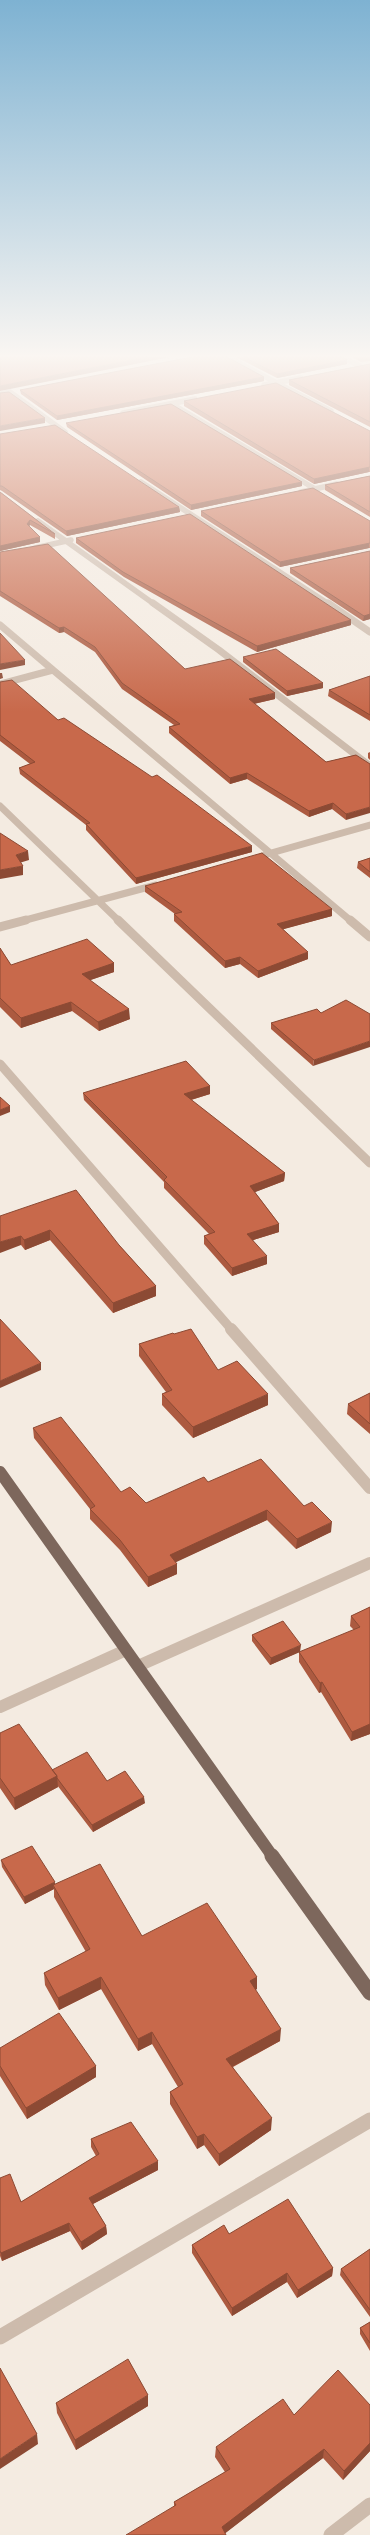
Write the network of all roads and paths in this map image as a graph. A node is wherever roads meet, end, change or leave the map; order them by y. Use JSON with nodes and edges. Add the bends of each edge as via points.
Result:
{"nodes":[{"id":1,"x":291,"y":475,"type":"edge"},
{"id":2,"x":136,"y":479,"type":"edge"},
{"id":3,"x":342,"y":482,"type":"edge"},
{"id":4,"x":314,"y":489,"type":"junction"},
{"id":5,"x":321,"y":492,"type":"edge"},
{"id":6,"x":292,"y":494,"type":"edge"},
{"id":7,"x":201,"y":514,"type":"edge"},
{"id":8,"x":193,"y":515,"type":"junction"},
{"id":9,"x":30,"y":516,"type":"edge"},
{"id":10,"x":186,"y":517,"type":"edge"},
{"id":11,"x":81,"y":538,"type":"edge"},
{"id":12,"x":66,"y":541,"type":"junction"},
{"id":13,"x":30,"y":549,"type":"edge"},
{"id":14,"x":288,"y":569,"type":"edge"},
{"id":15,"x":281,"y":571,"type":"junction"},
{"id":16,"x":0,"y":625,"type":"edge"},
{"id":17,"x":370,"y":632,"type":"edge"},
{"id":18,"x":54,"y":670,"type":"junction"},
{"id":19,"x":0,"y":684,"type":"edge"},
{"id":20,"x":370,"y":766,"type":"edge"},
{"id":21,"x":0,"y":806,"type":"edge"},
{"id":22,"x":370,"y":825,"type":"edge"},
{"id":23,"x":269,"y":854,"type":"junction"},
{"id":24,"x":254,"y":858,"type":"edge"},
{"id":25,"x":165,"y":882,"type":"edge"},
{"id":26,"x":98,"y":900,"type":"junction"},
{"id":27,"x":0,"y":927,"type":"edge"},
{"id":28,"x":370,"y":937,"type":"edge"},
{"id":29,"x":0,"y":1064,"type":"edge"},
{"id":30,"x":370,"y":1163,"type":"edge"},
{"id":31,"x":0,"y":1472,"type":"edge"},
{"id":32,"x":370,"y":1488,"type":"edge"},
{"id":33,"x":370,"y":1563,"type":"edge"},
{"id":34,"x":126,"y":1650,"type":"junction"},
{"id":35,"x":138,"y":1666,"type":"junction"},
{"id":36,"x":0,"y":1707,"type":"edge"},
{"id":37,"x":370,"y":1993,"type":"edge"},
{"id":38,"x":370,"y":2120,"type":"edge"},
{"id":39,"x":0,"y":2337,"type":"edge"},
{"id":40,"x":370,"y":2505,"type":"edge"},
{"id":41,"x":331,"y":2535,"type":"edge"}],
"edges":[{"from":1,"to":4,"type":"street"},
{"from":2,"to":8,"type":"street"},
{"from":3,"to":4,"type":"street"},
{"from":4,"to":5,"type":"street"},
{"from":4,"to":6,"type":"street"},
{"from":7,"to":8,"type":"street"},
{"from":8,"to":10,"type":"street"},
{"from":8,"to":15,"type":"street"},
{"from":9,"to":12,"type":"street"},
{"from":11,"to":12,"type":"street"},
{"from":12,"to":13,"type":"street"},
{"from":12,"to":20,"type":"street","via":[[219,650]]},
{"from":14,"to":15,"type":"street"},
{"from":15,"to":17,"type":"street"},
{"from":16,"to":18,"type":"street"},
{"from":18,"to":19,"type":"street"},
{"from":18,"to":23,"type":"street"},
{"from":21,"to":26,"type":"street"},
{"from":22,"to":23,"type":"street"},
{"from":23,"to":24,"type":"street"},
{"from":23,"to":28,"type":"street"},
{"from":25,"to":26,"type":"street"},
{"from":26,"to":27,"type":"street"},
{"from":26,"to":30,"type":"street"},
{"from":29,"to":32,"type":"street"},
{"from":31,"to":34,"type":"main road"},
{"from":33,"to":35,"type":"street"},
{"from":34,"to":35,"type":"main road"},
{"from":34,"to":36,"type":"street"},
{"from":35,"to":37,"type":"main road"},
{"from":38,"to":39,"type":"street"},
{"from":40,"to":41,"type":"street"}]}
